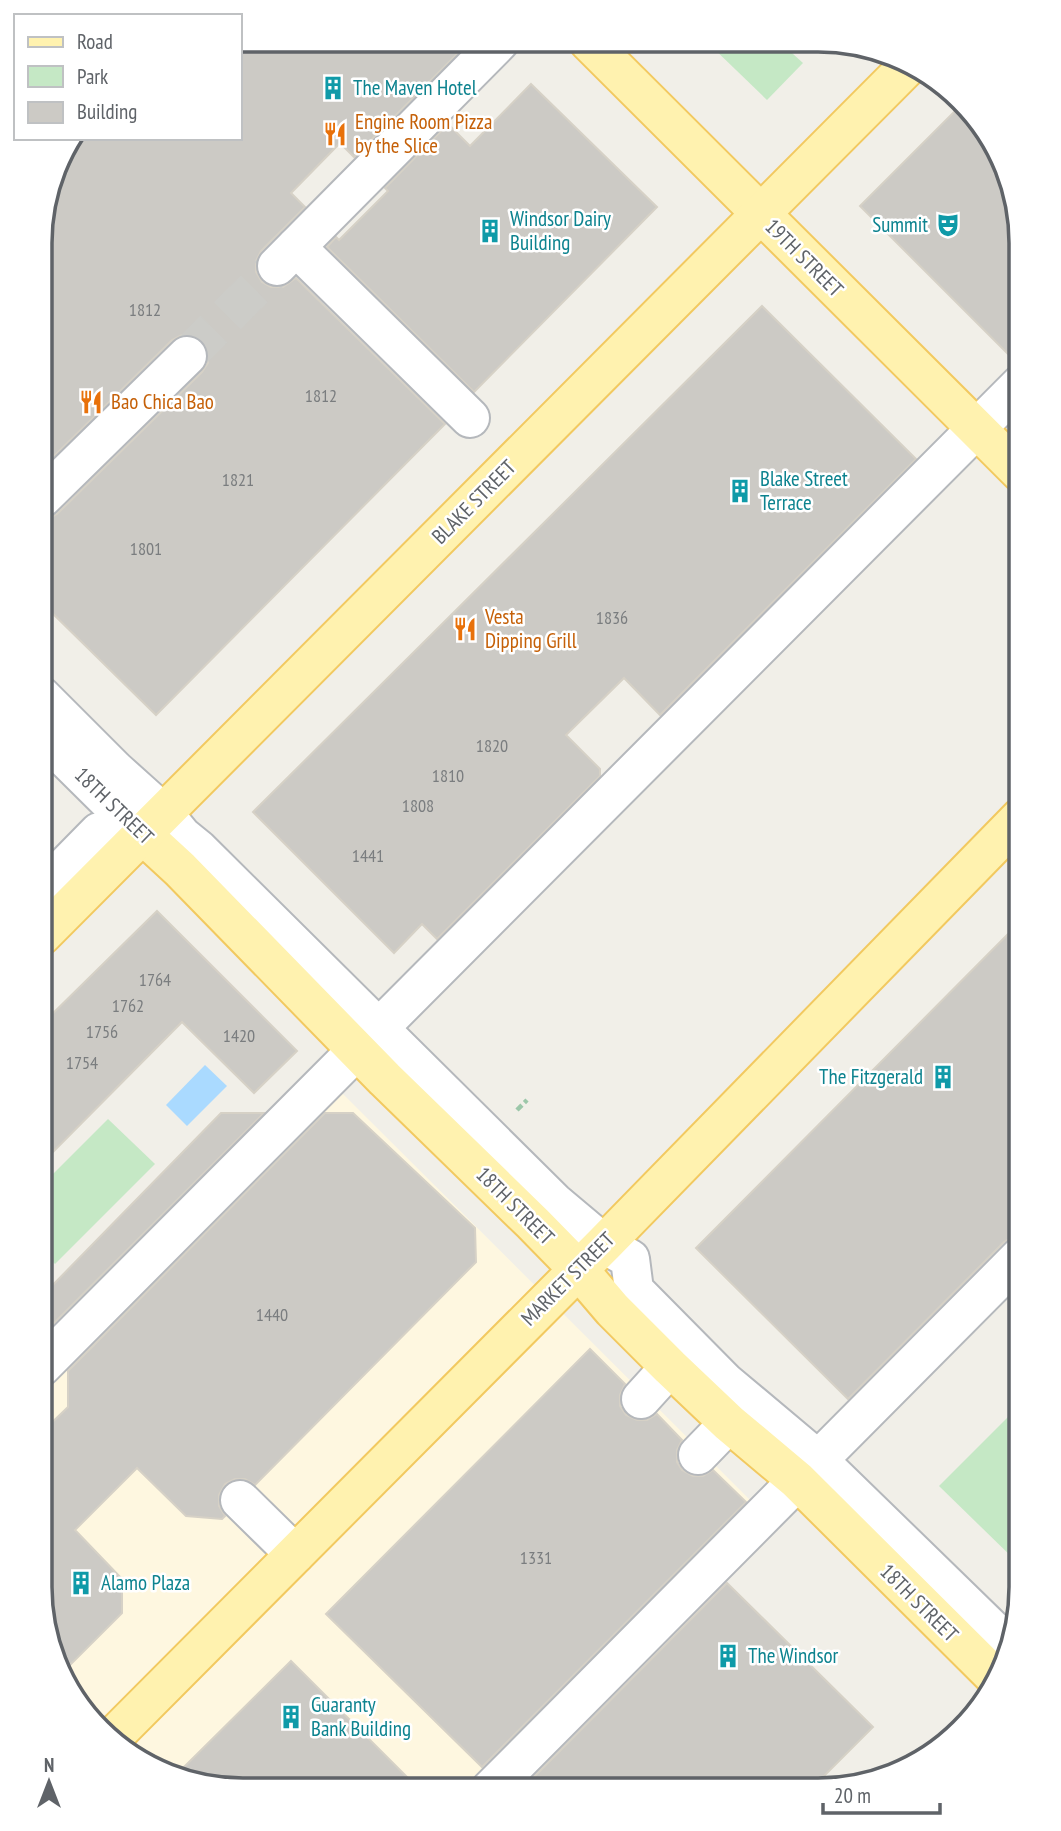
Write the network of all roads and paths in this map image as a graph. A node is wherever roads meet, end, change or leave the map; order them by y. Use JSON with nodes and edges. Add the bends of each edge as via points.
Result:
{"nodes":[{"id":1,"x":489,"y":52,"type":"edge"},
{"id":2,"x":599,"y":52,"type":"edge"},
{"id":3,"x":902,"y":72,"type":"edge"},
{"id":4,"x":761,"y":215,"type":"junction"},
{"id":5,"x":187,"y":356,"type":"tunnel mouth"},
{"id":6,"x":1009,"y":396,"type":"edge"},
{"id":7,"x":470,"y":418,"type":"dead end"},
{"id":8,"x":977,"y":429,"type":"junction"},
{"id":9,"x":1009,"y":460,"type":"edge"},
{"id":10,"x":52,"y":488,"type":"edge"},
{"id":11,"x":52,"y":707,"type":"edge"},
{"id":12,"x":52,"y":743,"type":"edge"},
{"id":13,"x":153,"y":824,"type":"junction"},
{"id":14,"x":1009,"y":830,"type":"edge"},
{"id":15,"x":100,"y":832,"type":"dead end"},
{"id":16,"x":52,"y":880,"type":"edge"},
{"id":17,"x":52,"y":925,"type":"edge"},
{"id":18,"x":368,"y":1039,"type":"junction"},
{"id":19,"x":591,"y":1256,"type":"junction"},
{"id":20,"x":1008,"y":1269,"type":"edge"},
{"id":21,"x":52,"y":1356,"type":"edge"},
{"id":22,"x":670,"y":1367,"type":"junction"},
{"id":23,"x":641,"y":1399,"type":"dead end"},
{"id":24,"x":729,"y":1423,"type":"junction"},
{"id":25,"x":698,"y":1455,"type":"dead end"},
{"id":26,"x":807,"y":1470,"type":"junction"},
{"id":27,"x":240,"y":1500,"type":"dead end"},
{"id":28,"x":295,"y":1554,"type":"junction"},
{"id":29,"x":1001,"y":1640,"type":"edge"},
{"id":30,"x":989,"y":1671,"type":"edge"},
{"id":31,"x":119,"y":1731,"type":"edge"},
{"id":32,"x":502,"y":1778,"type":"edge"}],
"edges":[{"from":1,"to":7,"type":"street","via":[[286,257]]},
{"from":2,"to":4,"type":"main road","name":"19TH STREET"},
{"from":3,"to":4,"type":"main road","name":"BLAKE STREET"},
{"from":4,"to":8,"type":"main road","name":"19TH STREET"},
{"from":4,"to":13,"type":"main road","name":"BLAKE STREET"},
{"from":5,"to":10,"type":"street"},
{"from":6,"to":8,"type":"street"},
{"from":8,"to":9,"type":"main road","name":"19TH STREET"},
{"from":8,"to":18,"type":"street"},
{"from":11,"to":13,"type":"street","via":[[115,770]]},
{"from":12,"to":13,"type":"street","name":"18TH STREET"},
{"from":13,"to":17,"type":"main road","name":"BLAKE STREET"},
{"from":13,"to":18,"type":"main road","name":"18TH STREET"},
{"from":14,"to":19,"type":"main road","name":"MARKET STREET"},
{"from":15,"to":16,"type":"street"},
{"from":18,"to":19,"type":"main road","name":"18TH STREET","via":[[385,1079]]},
{"from":18,"to":21,"type":"street"},
{"from":19,"to":22,"type":"main road","name":"18TH STREET","via":[[613,1310]]},
{"from":19,"to":26,"type":"street","via":[[630,1259],[634,1290]]},
{"from":19,"to":28,"type":"main road","name":"MARKET STREET"},
{"from":20,"to":26,"type":"street"},
{"from":22,"to":23,"type":"street"},
{"from":22,"to":24,"type":"main road","name":"18TH STREET"},
{"from":24,"to":25,"type":"street"},
{"from":24,"to":26,"type":"main road","name":"18TH STREET"},
{"from":26,"to":29,"type":"street"},
{"from":26,"to":30,"type":"main road","name":"18TH STREET"},
{"from":26,"to":32,"type":"street"},
{"from":27,"to":28,"type":"street"},
{"from":28,"to":31,"type":"main road","name":"MARKET STREET"}]}
